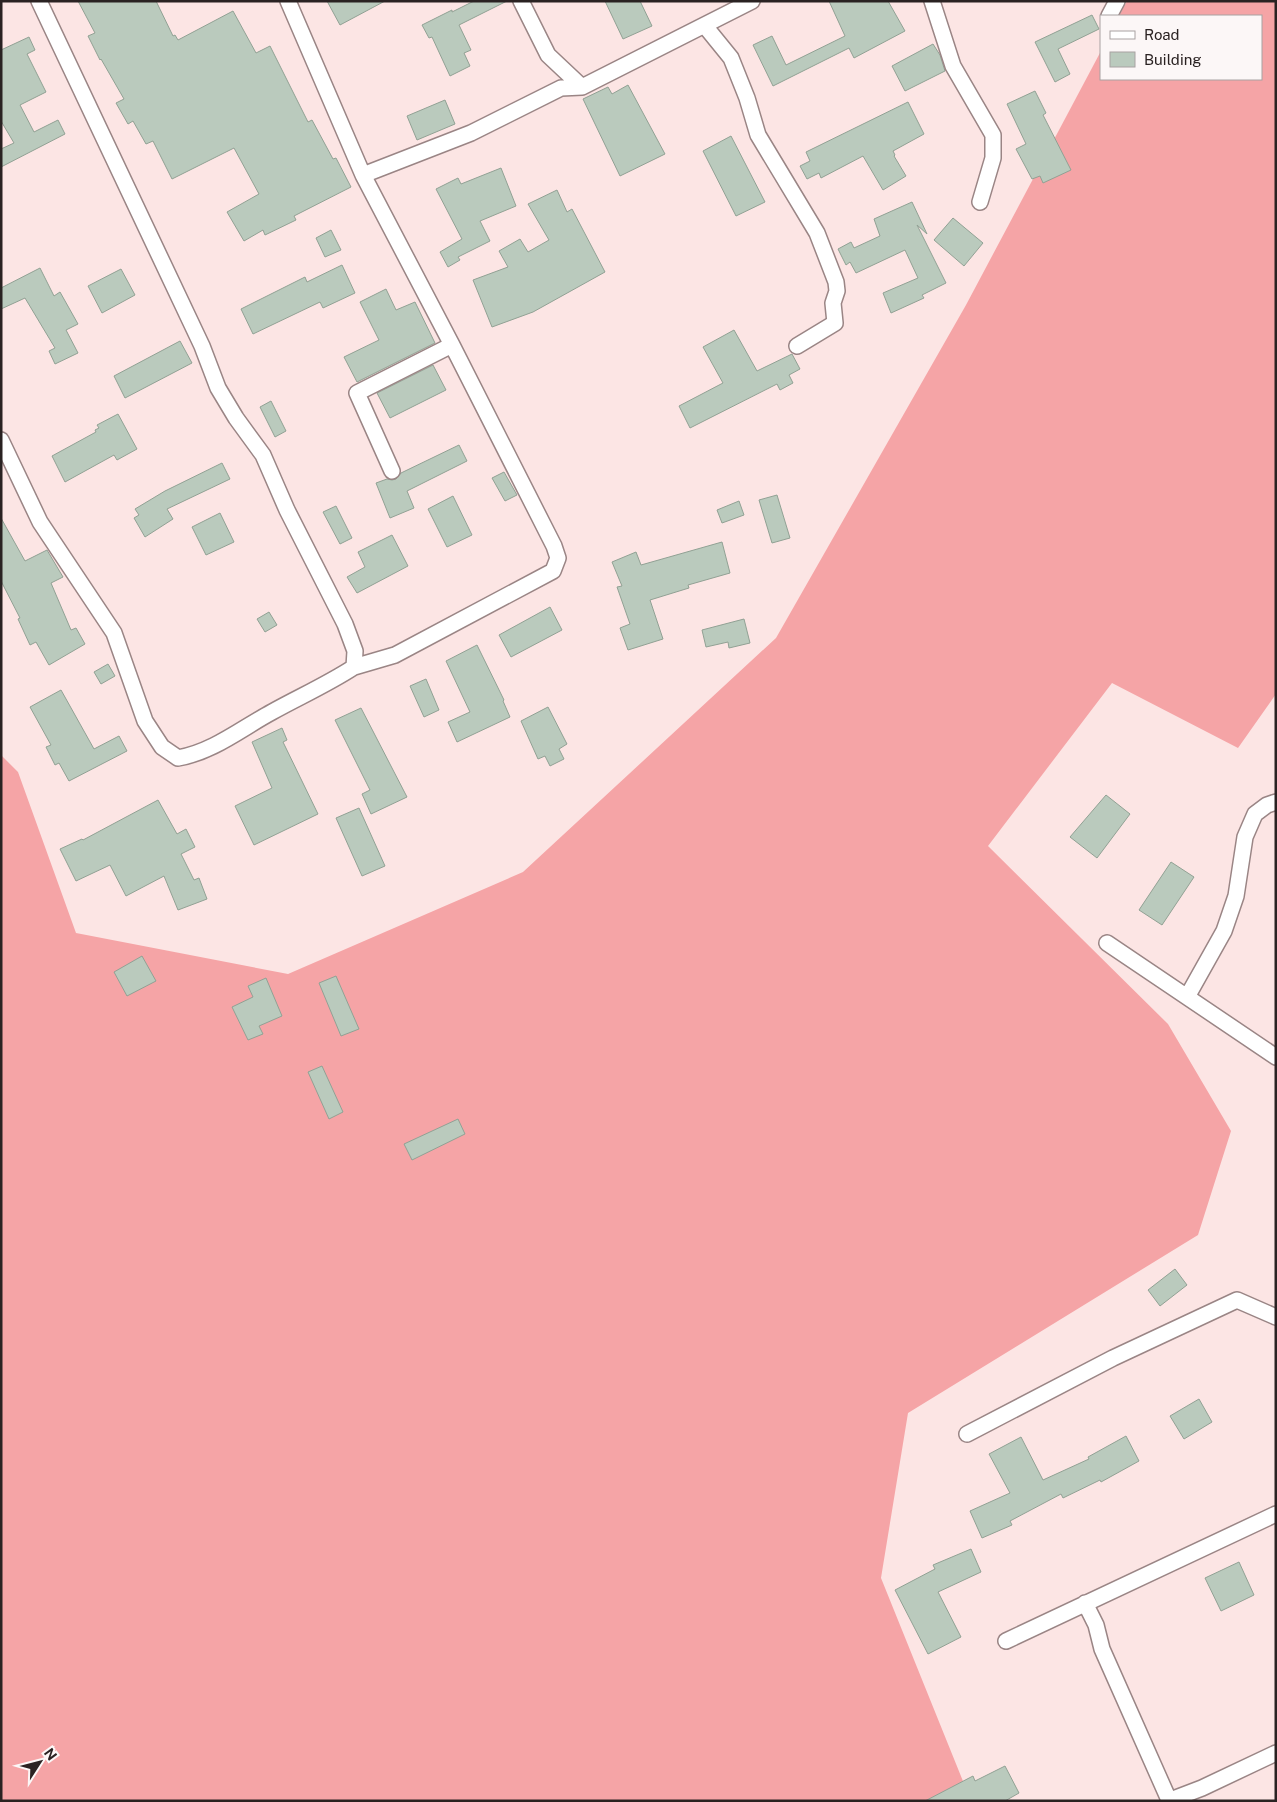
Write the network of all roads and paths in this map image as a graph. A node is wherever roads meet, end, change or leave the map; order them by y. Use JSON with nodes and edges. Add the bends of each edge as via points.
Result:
{"nodes":[{"id":1,"x":40,"y":1,"type":"edge"},
{"id":2,"x":288,"y":1,"type":"edge"},
{"id":3,"x":522,"y":1,"type":"edge"},
{"id":4,"x":752,"y":1,"type":"edge"},
{"id":5,"x":932,"y":1,"type":"edge"},
{"id":6,"x":1117,"y":1,"type":"edge"},
{"id":7,"x":1110,"y":15,"type":"edge"},
{"id":8,"x":705,"y":26,"type":"junction"},
{"id":9,"x":582,"y":87,"type":"junction"},
{"id":10,"x":363,"y":175,"type":"junction"},
{"id":11,"x":980,"y":202,"type":"dead end"},
{"id":12,"x":452,"y":345,"type":"junction"},
{"id":13,"x":797,"y":346,"type":"dead end"},
{"id":14,"x":1,"y":440,"type":"edge"},
{"id":15,"x":392,"y":471,"type":"dead end"},
{"id":16,"x":354,"y":667,"type":"junction"},
{"id":17,"x":1276,"y":802,"type":"edge"},
{"id":18,"x":1107,"y":943,"type":"dead end"},
{"id":19,"x":1187,"y":997,"type":"junction"},
{"id":20,"x":1276,"y":1056,"type":"edge"},
{"id":21,"x":1276,"y":1317,"type":"edge"},
{"id":22,"x":966,"y":1434,"type":"dead end"},
{"id":23,"x":1276,"y":1514,"type":"edge"},
{"id":24,"x":1085,"y":1603,"type":"junction"},
{"id":25,"x":1006,"y":1641,"type":"dead end"},
{"id":26,"x":1276,"y":1753,"type":"edge"},
{"id":27,"x":1168,"y":1800,"type":"edge"}],
"edges":[{"from":1,"to":16,"type":"street","via":[[202,346],[218,388],[264,455],[345,624],[355,652]]},
{"from":2,"to":10,"type":"street"},
{"from":3,"to":9,"type":"street","via":[[548,55]]},
{"from":4,"to":8,"type":"street"},
{"from":5,"to":11,"type":"street","via":[[953,66],[993,136],[993,158]]},
{"from":6,"to":7,"type":"street"},
{"from":8,"to":9,"type":"street"},
{"from":8,"to":13,"type":"street","via":[[731,58],[758,135],[817,233],[836,282],[837,291],[832,303],[835,323]]},
{"from":9,"to":10,"type":"street","via":[[561,88],[471,133]]},
{"from":10,"to":12,"type":"street"},
{"from":12,"to":15,"type":"street","via":[[357,394]]},
{"from":12,"to":16,"type":"street","via":[[558,558],[553,571],[446,629],[396,655]]},
{"from":14,"to":16,"type":"street","via":[[40,522],[114,633],[145,722],[162,747],[178,758],[230,737]]},
{"from":17,"to":19,"type":"street","via":[[1255,814],[1245,837],[1236,896],[1224,931]]},
{"from":18,"to":19,"type":"street"},
{"from":19,"to":20,"type":"street"},
{"from":21,"to":22,"type":"street","via":[[1236,1300],[1113,1358]]},
{"from":23,"to":24,"type":"street"},
{"from":24,"to":25,"type":"street"},
{"from":24,"to":27,"type":"street"},
{"from":26,"to":27,"type":"street","via":[[1202,1788]]}]}
